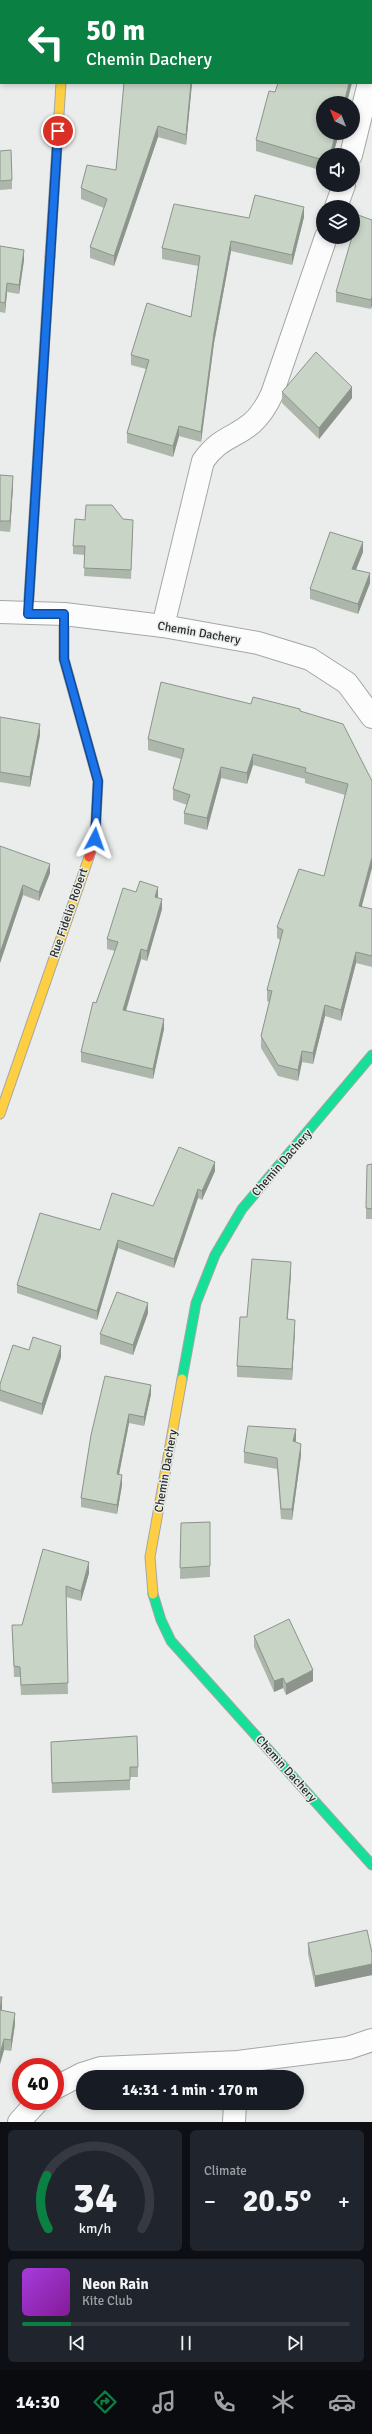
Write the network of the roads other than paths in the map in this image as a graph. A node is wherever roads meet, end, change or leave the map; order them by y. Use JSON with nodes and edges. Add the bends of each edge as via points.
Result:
{"nodes":[{"id":1,"x":62,"y":84,"type":"edge"},
{"id":2,"x":369,"y":84,"type":"edge"},
{"id":3,"x":353,"y":148,"type":"edge"},
{"id":4,"x":324,"y":244,"type":"edge"},
{"id":5,"x":0,"y":612,"type":"edge"},
{"id":6,"x":28,"y":614,"type":"junction"},
{"id":7,"x":64,"y":614,"type":"junction"},
{"id":8,"x":163,"y":626,"type":"junction"},
{"id":9,"x":372,"y":717,"type":"edge"},
{"id":10,"x":372,"y":1055,"type":"edge"},
{"id":11,"x":0,"y":1114,"type":"edge"},
{"id":12,"x":372,"y":1865,"type":"edge"},
{"id":13,"x":372,"y":2040,"type":"edge"},
{"id":14,"x":95,"y":2070,"type":"edge"},
{"id":15,"x":237,"y":2070,"type":"edge"},
{"id":16,"x":76,"y":2077,"type":"edge"},
{"id":17,"x":64,"y":2083,"type":"edge"},
{"id":18,"x":30,"y":2110,"type":"edge"},
{"id":19,"x":235,"y":2110,"type":"edge"},
{"id":20,"x":19,"y":2122,"type":"edge"},
{"id":21,"x":234,"y":2122,"type":"edge"}],
"edges":[{"from":1,"to":6,"type":"street"},
{"from":2,"to":3,"type":"street"},
{"from":4,"to":8,"type":"street","via":[[272,394],[264,410],[253,422],[212,448],[204,461]]},
{"from":5,"to":6,"type":"street","name":"Chemin Dachery"},
{"from":6,"to":7,"type":"street","name":"Chemin Dachery"},
{"from":7,"to":8,"type":"street","name":"Chemin Dachery"},
{"from":7,"to":11,"type":"street","name":"Rue Fidelio Robert","via":[[64,659],[98,781],[95,839]]},
{"from":8,"to":9,"type":"street","name":"Chemin Dachery","via":[[258,643],[310,659],[347,683]]},
{"from":10,"to":12,"type":"street","name":"Chemin Dachery","via":[[242,1209],[215,1255],[196,1303],[150,1563],[153,1603],[171,1641]]},
{"from":13,"to":15,"type":"street","via":[[348,2048]]},
{"from":14,"to":15,"type":"street"},
{"from":16,"to":17,"type":"street"},
{"from":18,"to":20,"type":"street"},
{"from":19,"to":21,"type":"street"}]}
